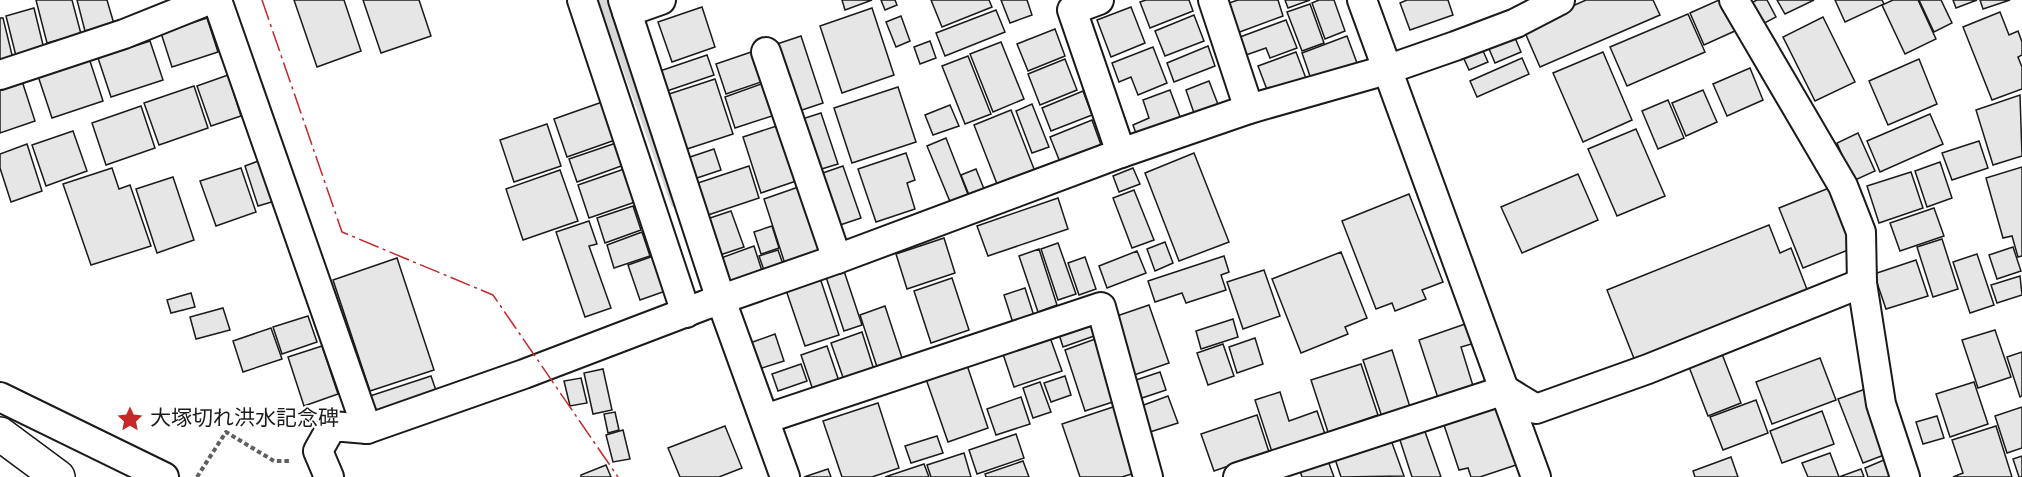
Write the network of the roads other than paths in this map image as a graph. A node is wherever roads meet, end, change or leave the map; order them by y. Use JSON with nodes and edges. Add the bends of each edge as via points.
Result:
{"nodes":[{"id":1,"x":209,"y":0,"type":"edge"},
{"id":2,"x":217,"y":0,"type":"edge"},
{"id":3,"x":582,"y":0,"type":"edge"},
{"id":4,"x":661,"y":0,"type":"edge"},
{"id":5,"x":1099,"y":0,"type":"edge"},
{"id":6,"x":1213,"y":0,"type":"edge"},
{"id":7,"x":1362,"y":0,"type":"edge"},
{"id":8,"x":1560,"y":0,"type":"edge"},
{"id":9,"x":1734,"y":0,"type":"edge"},
{"id":10,"x":625,"y":6,"type":"edge"},
{"id":11,"x":766,"y":52,"type":"dead end"},
{"id":12,"x":1386,"y":70,"type":"junction"},
{"id":13,"x":0,"y":75,"type":"edge"},
{"id":14,"x":1249,"y":109,"type":"junction"},
{"id":15,"x":1121,"y":153,"type":"junction"},
{"id":16,"x":837,"y":260,"type":"junction"},
{"id":17,"x":1862,"y":283,"type":"junction"},
{"id":18,"x":721,"y":300,"type":"junction"},
{"id":19,"x":686,"y":313,"type":"junction"},
{"id":20,"x":1504,"y":390,"type":"junction"},
{"id":21,"x":0,"y":397,"type":"edge"},
{"id":22,"x":765,"y":419,"type":"junction"},
{"id":23,"x":367,"y":429,"type":"junction"},
{"id":24,"x":0,"y":434,"type":"edge"},
{"id":25,"x":58,"y":477,"type":"edge"},
{"id":26,"x":164,"y":477,"type":"edge"},
{"id":27,"x":329,"y":477,"type":"edge"},
{"id":28,"x":784,"y":477,"type":"edge"},
{"id":29,"x":1148,"y":477,"type":"edge"},
{"id":30,"x":1238,"y":477,"type":"edge"},
{"id":31,"x":1536,"y":477,"type":"edge"},
{"id":32,"x":1905,"y":477,"type":"edge"}],
"edges":[{"from":1,"to":13,"type":"street","via":[[124,34]]},
{"from":2,"to":23,"type":"street"},
{"from":3,"to":19,"type":"street"},
{"from":4,"to":10,"type":"street"},
{"from":5,"to":15,"type":"street","via":[[1072,10]]},
{"from":6,"to":14,"type":"street"},
{"from":7,"to":12,"type":"street"},
{"from":8,"to":12,"type":"street","via":[[1516,23]]},
{"from":9,"to":17,"type":"street","via":[[1843,186],[1861,232]]},
{"from":10,"to":18,"type":"street"},
{"from":11,"to":16,"type":"street"},
{"from":12,"to":14,"type":"street"},
{"from":12,"to":20,"type":"street"},
{"from":14,"to":15,"type":"street"},
{"from":15,"to":16,"type":"street"},
{"from":16,"to":18,"type":"street"},
{"from":17,"to":20,"type":"street","via":[[1648,369],[1536,409]]},
{"from":17,"to":32,"type":"street","via":[[1881,404]]},
{"from":18,"to":19,"type":"street"},
{"from":18,"to":22,"type":"street"},
{"from":19,"to":23,"type":"street"},
{"from":20,"to":30,"type":"street"},
{"from":20,"to":31,"type":"street"},
{"from":21,"to":26,"type":"street"},
{"from":22,"to":28,"type":"street"},
{"from":22,"to":29,"type":"street","via":[[1101,307]]},
{"from":23,"to":27,"type":"street","via":[[333,426],[318,452]]},
{"from":24,"to":25,"type":"street"}]}
